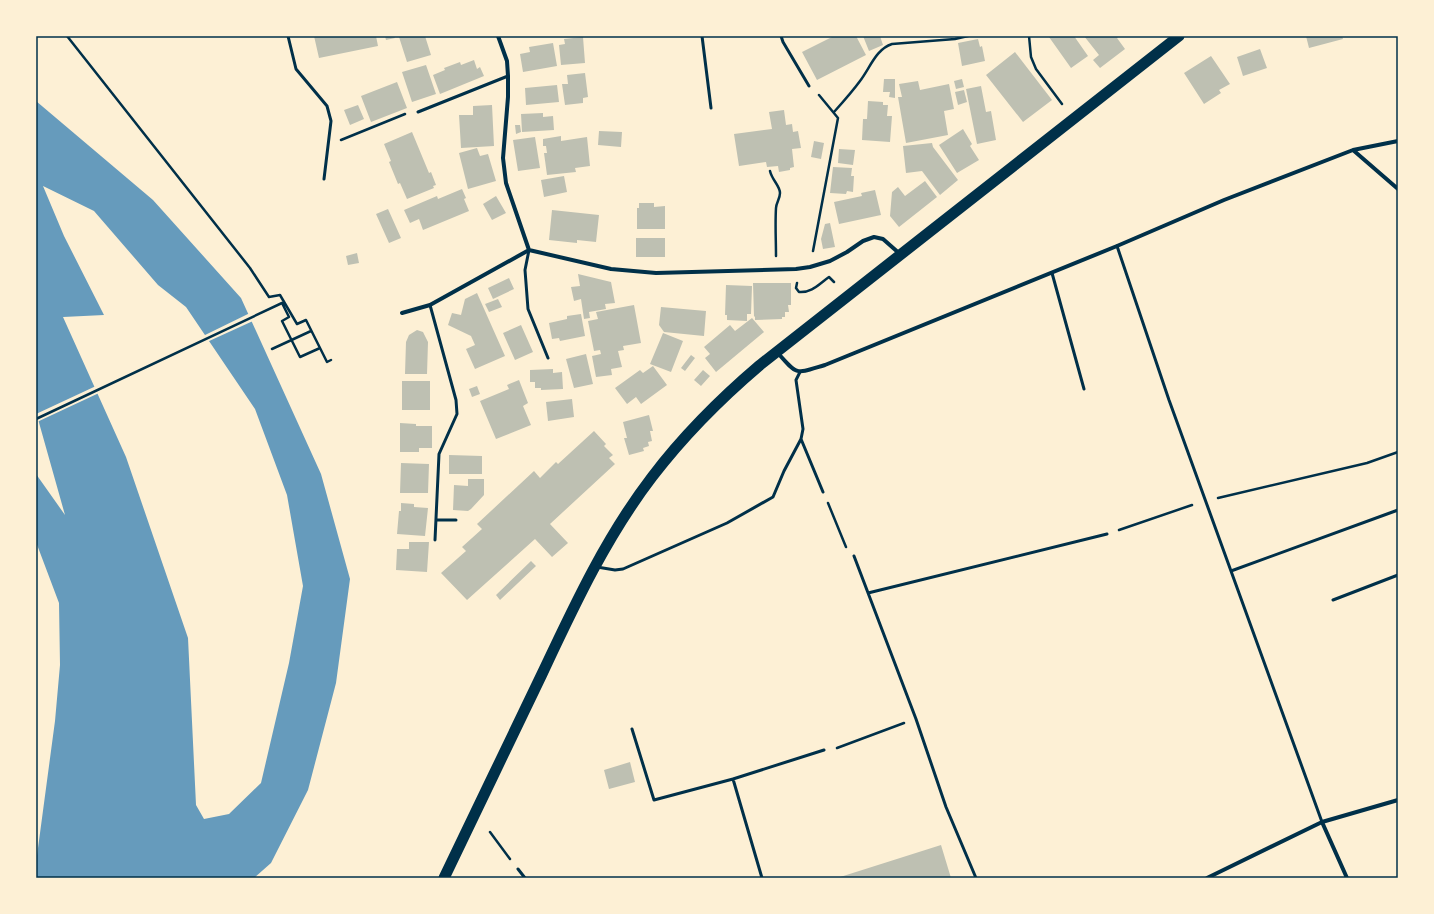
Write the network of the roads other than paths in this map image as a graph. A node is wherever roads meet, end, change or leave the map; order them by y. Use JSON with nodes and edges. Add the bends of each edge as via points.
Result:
{"nodes":[{"id":1,"x":288,"y":36,"type":"edge"},
{"id":2,"x":498,"y":36,"type":"edge"},
{"id":3,"x":702,"y":36,"type":"edge"},
{"id":4,"x":781,"y":36,"type":"edge"},
{"id":5,"x":1179,"y":36,"type":"edge"},
{"id":6,"x":508,"y":76,"type":"junction"},
{"id":7,"x":809,"y":86,"type":"road end"},
{"id":8,"x":711,"y":108,"type":"dead end"},
{"id":9,"x":418,"y":112,"type":"road end"},
{"id":10,"x":1398,"y":141,"type":"edge"},
{"id":11,"x":1353,"y":150,"type":"junction"},
{"id":12,"x":324,"y":179,"type":"dead end"},
{"id":13,"x":1398,"y":189,"type":"edge"},
{"id":14,"x":1117,"y":246,"type":"junction"},
{"id":15,"x":529,"y":250,"type":"junction"},
{"id":16,"x":900,"y":255,"type":"junction"},
{"id":17,"x":1052,"y":273,"type":"junction"},
{"id":18,"x":430,"y":305,"type":"junction"},
{"id":19,"x":402,"y":313,"type":"dead end"},
{"id":20,"x":777,"y":352,"type":"junction"},
{"id":21,"x":548,"y":358,"type":"dead end"},
{"id":22,"x":800,"y":372,"type":"junction"},
{"id":23,"x":1084,"y":389,"type":"dead end"},
{"id":24,"x":801,"y":439,"type":"junction"},
{"id":25,"x":823,"y":492,"type":"road end"},
{"id":26,"x":1398,"y":510,"type":"edge"},
{"id":27,"x":436,"y":520,"type":"junction"},
{"id":28,"x":456,"y":520,"type":"dead end"},
{"id":29,"x":1107,"y":534,"type":"road end"},
{"id":30,"x":435,"y":540,"type":"dead end"},
{"id":31,"x":854,"y":556,"type":"road end"},
{"id":32,"x":594,"y":567,"type":"junction"},
{"id":33,"x":1231,"y":570,"type":"junction"},
{"id":34,"x":1398,"y":575,"type":"edge"},
{"id":35,"x":868,"y":594,"type":"junction"},
{"id":36,"x":1333,"y":600,"type":"dead end"},
{"id":37,"x":632,"y":728,"type":"dead end"},
{"id":38,"x":824,"y":750,"type":"road end"},
{"id":39,"x":732,"y":779,"type":"junction"},
{"id":40,"x":1398,"y":800,"type":"edge"},
{"id":41,"x":1322,"y":822,"type":"junction"},
{"id":42,"x":518,"y":869,"type":"road end"},
{"id":43,"x":444,"y":878,"type":"edge"},
{"id":44,"x":525,"y":878,"type":"edge"},
{"id":45,"x":762,"y":878,"type":"edge"},
{"id":46,"x":976,"y":878,"type":"edge"},
{"id":47,"x":1207,"y":878,"type":"edge"},
{"id":48,"x":1347,"y":878,"type":"edge"}],
"edges":[{"from":1,"to":12,"type":"lane","via":[[296,69],[327,106],[331,121]]},
{"from":2,"to":6,"type":"street"},
{"from":3,"to":8,"type":"lane"},
{"from":4,"to":7,"type":"lane"},
{"from":5,"to":16,"type":"highway"},
{"from":6,"to":9,"type":"lane"},
{"from":6,"to":15,"type":"street","via":[[503,158],[505,177]]},
{"from":10,"to":11,"type":"street"},
{"from":11,"to":13,"type":"street"},
{"from":11,"to":14,"type":"street","via":[[1224,200]]},
{"from":14,"to":17,"type":"street"},
{"from":14,"to":33,"type":"lane","via":[[1169,400]]},
{"from":15,"to":16,"type":"street","via":[[611,269],[656,274],[810,267],[830,261],[874,237],[884,239]]},
{"from":15,"to":18,"type":"street"},
{"from":15,"to":21,"type":"lane","via":[[526,270],[528,309]]},
{"from":16,"to":20,"type":"highway"},
{"from":17,"to":22,"type":"street","via":[[825,365]]},
{"from":17,"to":23,"type":"lane"},
{"from":18,"to":19,"type":"street"},
{"from":18,"to":27,"type":"lane","via":[[456,400],[457,414],[439,454]]},
{"from":20,"to":22,"type":"street","via":[[792,369]]},
{"from":20,"to":32,"type":"highway","via":[[719,402],[681,441],[630,507]]},
{"from":22,"to":24,"type":"lane","via":[[796,380],[803,429]]},
{"from":24,"to":25,"type":"lane"},
{"from":24,"to":32,"type":"lane","via":[[772,497],[727,523],[623,569]]},
{"from":26,"to":33,"type":"lane"},
{"from":27,"to":28,"type":"lane"},
{"from":27,"to":30,"type":"lane"},
{"from":29,"to":35,"type":"lane"},
{"from":31,"to":35,"type":"lane"},
{"from":32,"to":43,"type":"highway"},
{"from":33,"to":41,"type":"lane"},
{"from":34,"to":36,"type":"lane"},
{"from":35,"to":46,"type":"lane","via":[[916,719],[946,807]]},
{"from":37,"to":39,"type":"lane","via":[[654,800]]},
{"from":38,"to":39,"type":"lane"},
{"from":39,"to":45,"type":"lane"},
{"from":40,"to":41,"type":"street"},
{"from":41,"to":47,"type":"street"},
{"from":41,"to":48,"type":"street"},
{"from":42,"to":44,"type":"lane"}]}
